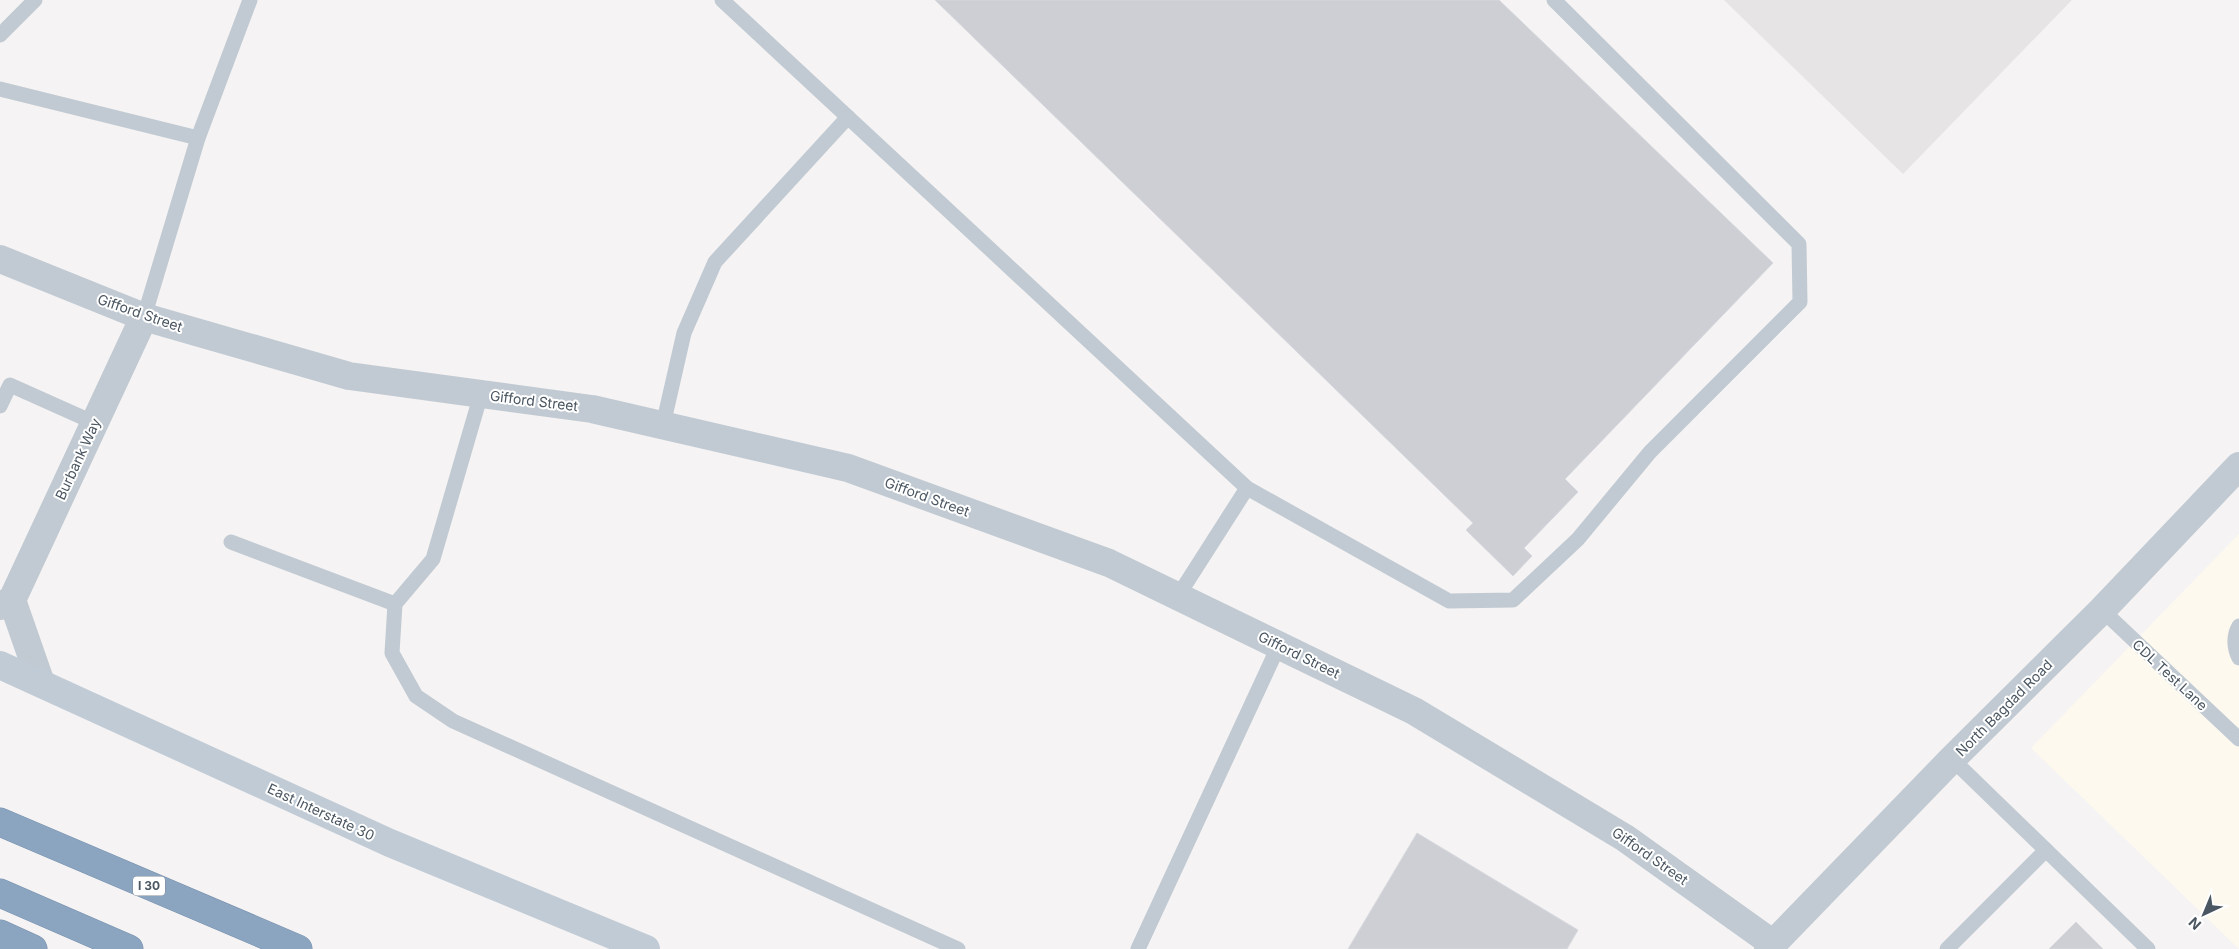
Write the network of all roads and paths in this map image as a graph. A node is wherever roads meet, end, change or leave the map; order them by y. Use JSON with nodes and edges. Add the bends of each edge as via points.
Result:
{"nodes":[{"id":1,"x":34,"y":0,"type":"edge"},
{"id":2,"x":250,"y":0,"type":"edge"},
{"id":3,"x":722,"y":0,"type":"edge"},
{"id":4,"x":1554,"y":0,"type":"edge"},
{"id":5,"x":0,"y":35,"type":"edge"},
{"id":6,"x":0,"y":89,"type":"edge"},
{"id":7,"x":848,"y":117,"type":"junction"},
{"id":8,"x":198,"y":138,"type":"junction"},
{"id":9,"x":0,"y":259,"type":"edge"},
{"id":10,"x":144,"y":317,"type":"junction"},
{"id":11,"x":482,"y":394,"type":"junction"},
{"id":12,"x":0,"y":406,"type":"edge"},
{"id":13,"x":95,"y":423,"type":"junction"},
{"id":14,"x":664,"y":425,"type":"junction"},
{"id":15,"x":2239,"y":466,"type":"edge"},
{"id":16,"x":1247,"y":488,"type":"junction"},
{"id":17,"x":231,"y":542,"type":"dead end"},
{"id":18,"x":1178,"y":596,"type":"junction"},
{"id":19,"x":6,"y":603,"type":"edge"},
{"id":20,"x":394,"y":604,"type":"junction"},
{"id":21,"x":2102,"y":610,"type":"junction"},
{"id":22,"x":2239,"y":626,"type":"edge"},
{"id":23,"x":1279,"y":645,"type":"junction"},
{"id":24,"x":2239,"y":658,"type":"edge"},
{"id":25,"x":0,"y":664,"type":"edge"},
{"id":26,"x":41,"y":684,"type":"junction"},
{"id":27,"x":2239,"y":739,"type":"edge"},
{"id":28,"x":1952,"y":759,"type":"junction"},
{"id":29,"x":0,"y":822,"type":"edge"},
{"id":30,"x":2046,"y":850,"type":"junction"},
{"id":31,"x":0,"y":893,"type":"edge"},
{"id":32,"x":0,"y":934,"type":"edge"},
{"id":33,"x":1770,"y":946,"type":"edge"},
{"id":34,"x":33,"y":949,"type":"edge"},
{"id":35,"x":129,"y":949,"type":"edge"},
{"id":36,"x":298,"y":949,"type":"edge"},
{"id":37,"x":646,"y":949,"type":"edge"},
{"id":38,"x":958,"y":949,"type":"edge"},
{"id":39,"x":1138,"y":949,"type":"edge"},
{"id":40,"x":1947,"y":949,"type":"edge"},
{"id":41,"x":2148,"y":949,"type":"edge"}],
"edges":[{"from":1,"to":5,"type":"lane"},
{"from":2,"to":8,"type":"lane"},
{"from":3,"to":7,"type":"lane"},
{"from":4,"to":16,"type":"lane","via":[[1799,244],[1800,302],[1650,452],[1578,539],[1513,600],[1449,601]]},
{"from":6,"to":8,"type":"lane"},
{"from":7,"to":14,"type":"lane","via":[[715,262],[684,333]]},
{"from":7,"to":16,"type":"lane"},
{"from":8,"to":10,"type":"lane"},
{"from":9,"to":10,"type":"street","name":"Gifford Street"},
{"from":10,"to":11,"type":"street","name":"Gifford Street","via":[[349,376]]},
{"from":10,"to":13,"type":"street","name":"Burbank Way"},
{"from":11,"to":14,"type":"street","name":"Gifford Street","via":[[592,409]]},
{"from":11,"to":20,"type":"lane","via":[[433,559]]},
{"from":12,"to":13,"type":"lane","via":[[10,385]]},
{"from":13,"to":19,"type":"street","name":"Burbank Way"},
{"from":14,"to":18,"type":"street","name":"Gifford Street","via":[[848,468],[1109,563]]},
{"from":15,"to":21,"type":"street","name":"North Bagdad Road"},
{"from":16,"to":18,"type":"lane"},
{"from":17,"to":20,"type":"lane"},
{"from":18,"to":23,"type":"street","name":"Gifford Street"},
{"from":19,"to":26,"type":"street","name":"Burbank Way"},
{"from":20,"to":38,"type":"lane","via":[[392,653],[416,696],[453,721]]},
{"from":21,"to":27,"type":"lane","name":"CDL Test Lane"},
{"from":21,"to":28,"type":"street","name":"North Bagdad Road"},
{"from":22,"to":24,"type":"lane","via":[[2235,642]]},
{"from":23,"to":33,"type":"street","name":"Gifford Street","via":[[1414,711],[1617,833]]},
{"from":23,"to":39,"type":"lane"},
{"from":25,"to":26,"type":"main road","name":"East Interstate 30"},
{"from":26,"to":37,"type":"main road","name":"East Interstate 30","via":[[390,843]]},
{"from":28,"to":30,"type":"lane"},
{"from":28,"to":33,"type":"street","name":"North Bagdad Road"},
{"from":29,"to":36,"type":"highway","number":"I 30"},
{"from":30,"to":40,"type":"lane"},
{"from":30,"to":41,"type":"lane"},
{"from":31,"to":35,"type":"highway"},
{"from":32,"to":34,"type":"highway"}]}
